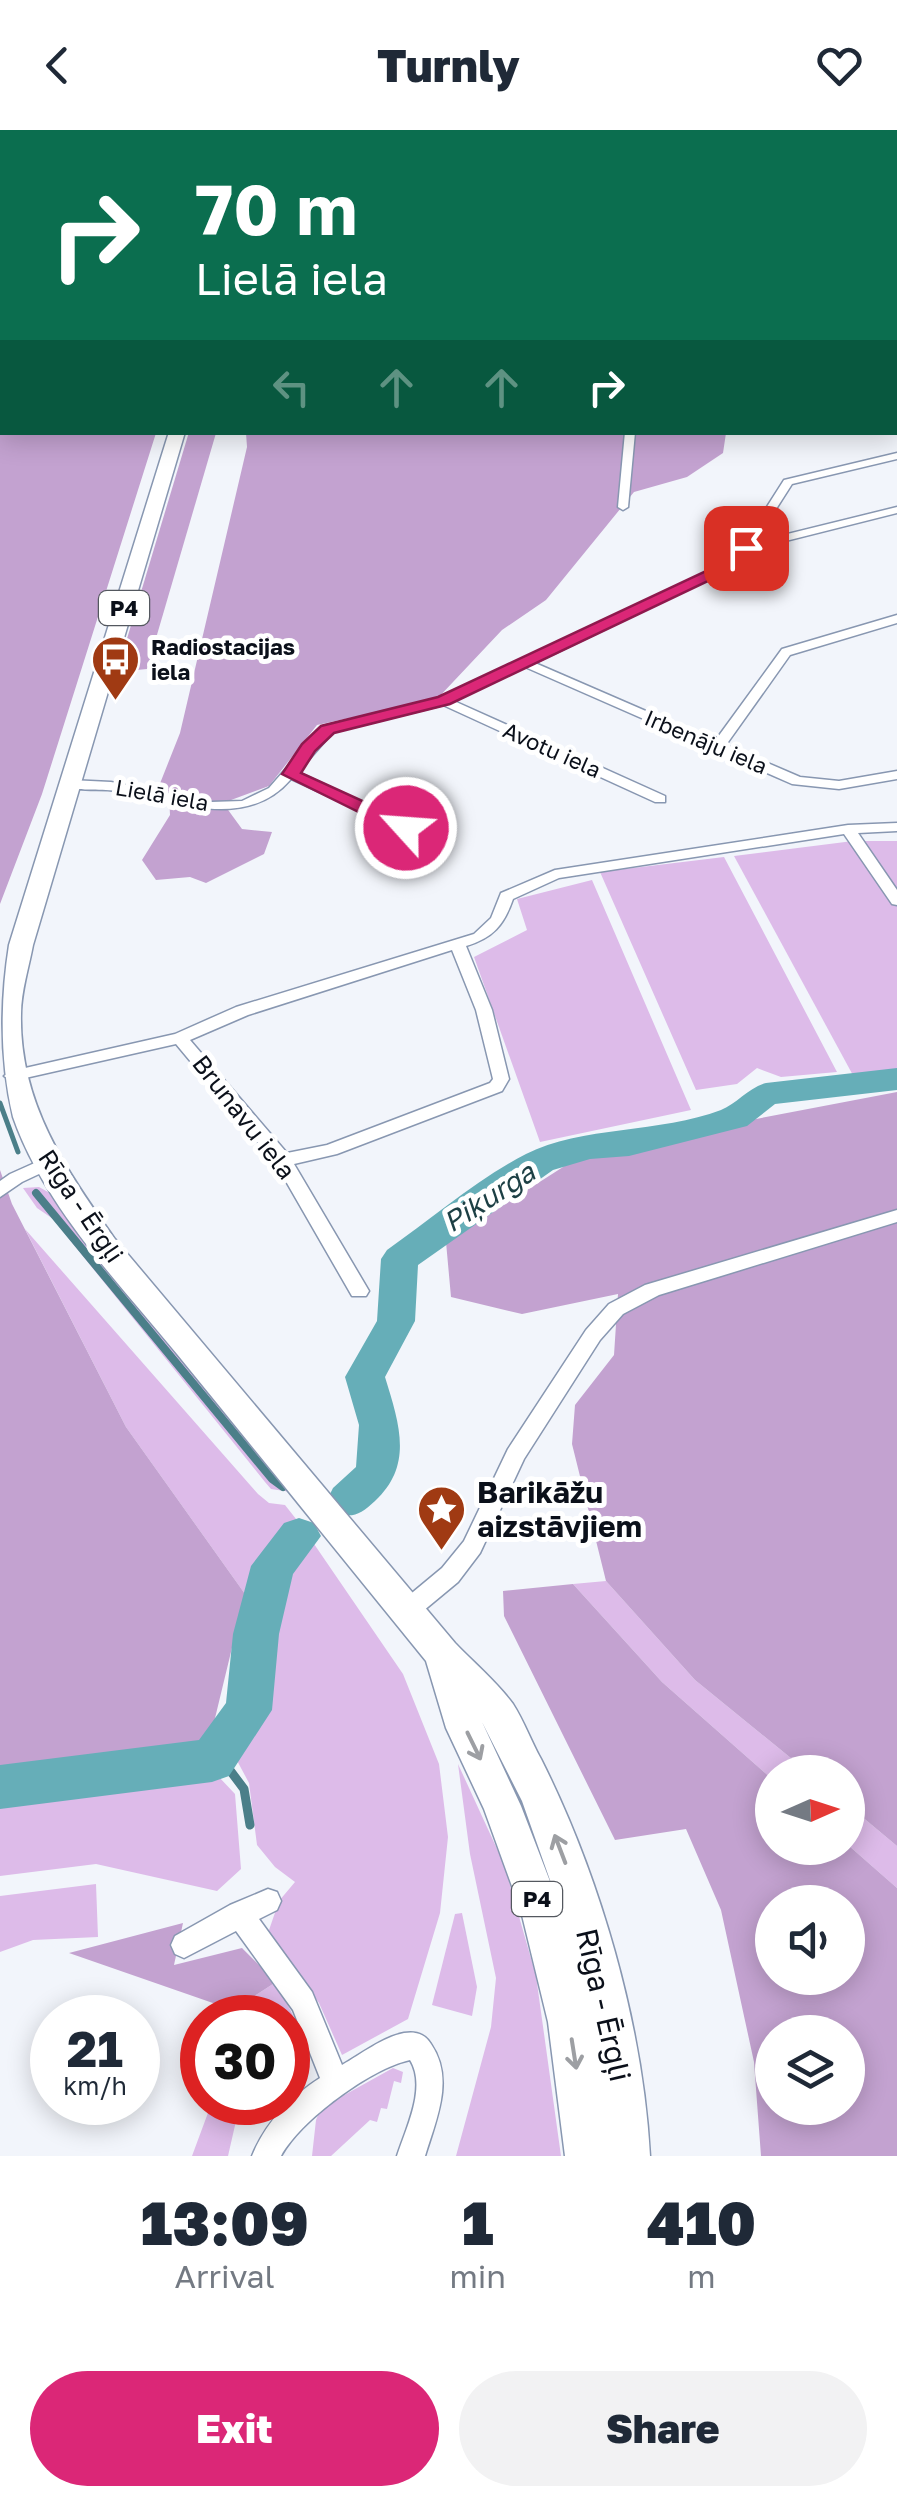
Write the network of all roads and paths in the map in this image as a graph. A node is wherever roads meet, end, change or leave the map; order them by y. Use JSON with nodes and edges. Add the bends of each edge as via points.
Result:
{"nodes":[{"id":1,"x":176,"y":435,"type":"edge"},
{"id":2,"x":630,"y":435,"type":"edge"},
{"id":3,"x":897,"y":456,"type":"edge"},
{"id":4,"x":623,"y":507,"type":"dead end"},
{"id":5,"x":897,"y":510,"type":"edge"},
{"id":6,"x":746,"y":548,"type":"junction"},
{"id":7,"x":897,"y":619,"type":"edge"},
{"id":8,"x":523,"y":662,"type":"junction"},
{"id":9,"x":444,"y":700,"type":"junction"},
{"id":10,"x":715,"y":746,"type":"junction"},
{"id":11,"x":291,"y":774,"type":"junction"},
{"id":12,"x":897,"y":775,"type":"edge"},
{"id":13,"x":70,"y":784,"type":"junction"},
{"id":14,"x":660,"y":799,"type":"dead end"},
{"id":15,"x":897,"y":827,"type":"edge"},
{"id":16,"x":406,"y":828,"type":"dead end"},
{"id":17,"x":848,"y":829,"type":"junction"},
{"id":18,"x":897,"y":901,"type":"edge"},
{"id":19,"x":458,"y":946,"type":"junction"},
{"id":20,"x":180,"y":1038,"type":"junction"},
{"id":21,"x":12,"y":1076,"type":"junction"},
{"id":22,"x":283,"y":1160,"type":"junction"},
{"id":23,"x":48,"y":1163,"type":"junction"},
{"id":24,"x":0,"y":1191,"type":"edge"},
{"id":25,"x":897,"y":1216,"type":"edge"},
{"id":26,"x":359,"y":1290,"type":"dead end"},
{"id":27,"x":408,"y":1610,"type":"junction"},
{"id":28,"x":442,"y":1654,"type":"junction"},
{"id":29,"x":268,"y":1901,"type":"dead end"},
{"id":30,"x":238,"y":1914,"type":"junction"},
{"id":31,"x":184,"y":1946,"type":"dead end"},
{"id":32,"x":336,"y":2084,"type":"junction"},
{"id":33,"x":266,"y":2156,"type":"edge"},
{"id":34,"x":411,"y":2156,"type":"edge"},
{"id":35,"x":587,"y":2156,"type":"edge"},
{"id":36,"x":631,"y":2156,"type":"edge"}],
"edges":[{"from":1,"to":13,"type":"main road","name":"Rīga - Ērgļi","number":"P4"},
{"from":2,"to":4,"type":"street"},
{"from":3,"to":6,"type":"street","via":[[788,482]]},
{"from":5,"to":6,"type":"street","name":"Lielā iela"},
{"from":6,"to":8,"type":"street","name":"Lielā iela","via":[[722,569]]},
{"from":7,"to":10,"type":"street","via":[[786,652]]},
{"from":8,"to":9,"type":"street","name":"Lielā iela"},
{"from":8,"to":10,"type":"street","name":"Irbenāju iela"},
{"from":9,"to":11,"type":"street","name":"Lielā iela","via":[[328,730]]},
{"from":9,"to":14,"type":"street","name":"Avotu iela"},
{"from":10,"to":12,"type":"street","name":"Irbenāju iela","via":[[812,785]]},
{"from":11,"to":13,"type":"street","name":"Lielā iela","via":[[246,805],[212,806]]},
{"from":11,"to":16,"type":"street"},
{"from":13,"to":21,"type":"main road","name":"Rīga - Ērgļi","number":"P4","via":[[15,971],[7,1025]]},
{"from":15,"to":17,"type":"street"},
{"from":17,"to":18,"type":"street"},
{"from":17,"to":19,"type":"street","via":[[555,874],[506,896],[491,930]]},
{"from":19,"to":20,"type":"street","via":[[242,1011]]},
{"from":19,"to":22,"type":"street","via":[[484,1010],[502,1078],[496,1087],[332,1150]]},
{"from":20,"to":21,"type":"street","name":"Brunavu iela"},
{"from":20,"to":22,"type":"street","name":"Brunavu iela"},
{"from":21,"to":23,"type":"main road","name":"Rīga - Ērgļi","number":"P4"},
{"from":22,"to":26,"type":"street","name":"Brunavu iela"},
{"from":23,"to":24,"type":"street"},
{"from":23,"to":27,"type":"main road","name":"Rīga - Ērgļi","number":"P4","via":[[86,1222]]},
{"from":25,"to":27,"type":"street","via":[[652,1290],[616,1309],[592,1335],[516,1455],[472,1547]]},
{"from":27,"to":28,"type":"main road","name":"Rīga - Ērgļi","number":"P4"},
{"from":28,"to":35,"type":"main road","name":"Rīga - Ērgļi","number":"P4","one_way":true,"via":[[541,1911],[569,2022]]},
{"from":36,"to":28,"type":"main road","name":"Rīga - Ērgļi","number":"P4","one_way":true,"via":[[593,1948],[551,1824],[499,1715]]},
{"from":29,"to":30,"type":"street"},
{"from":30,"to":31,"type":"street"},
{"from":30,"to":32,"type":"street","via":[[303,2002]]},
{"from":32,"to":33,"type":"street","via":[[276,2131]]},
{"from":32,"to":34,"type":"street","via":[[402,2047],[416,2046],[425,2054],[429,2094]]}]}
